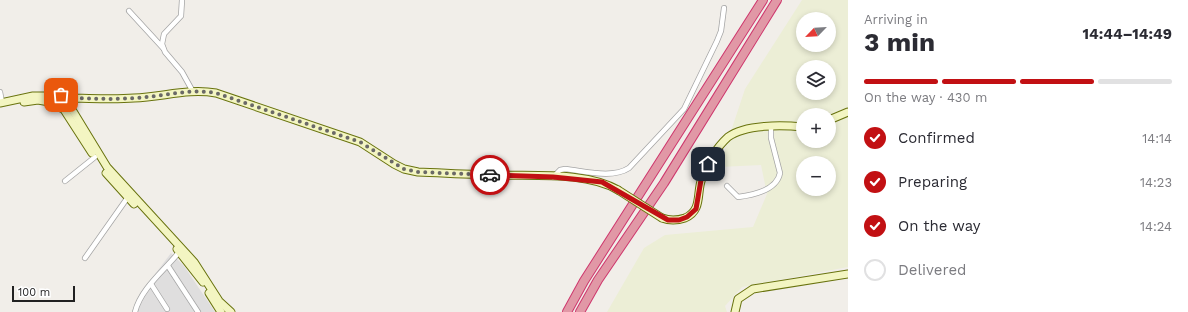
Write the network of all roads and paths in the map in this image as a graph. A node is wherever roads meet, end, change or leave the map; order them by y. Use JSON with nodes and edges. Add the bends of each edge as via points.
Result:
{"nodes":[{"id":1,"x":182,"y":0,"type":"edge"},
{"id":2,"x":763,"y":0,"type":"edge"},
{"id":3,"x":777,"y":0,"type":"edge"},
{"id":4,"x":724,"y":8,"type":"dead end"},
{"id":5,"x":129,"y":12,"type":"dead end"},
{"id":6,"x":164,"y":49,"type":"junction"},
{"id":7,"x":192,"y":90,"type":"junction"},
{"id":8,"x":0,"y":92,"type":"edge"},
{"id":9,"x":64,"y":101,"type":"junction"},
{"id":10,"x":1,"y":104,"type":"edge"},
{"id":11,"x":848,"y":112,"type":"edge"},
{"id":12,"x":836,"y":117,"type":"edge"},
{"id":13,"x":771,"y":126,"type":"junction"},
{"id":14,"x":796,"y":127,"type":"edge"},
{"id":15,"x":95,"y":157,"type":"junction"},
{"id":16,"x":553,"y":177,"type":"junction"},
{"id":17,"x":65,"y":181,"type":"dead end"},
{"id":18,"x":727,"y":186,"type":"dead end"},
{"id":19,"x":128,"y":197,"type":"junction"},
{"id":20,"x":181,"y":250,"type":"junction"},
{"id":21,"x":85,"y":258,"type":"dead end"},
{"id":22,"x":168,"y":266,"type":"junction"},
{"id":23,"x":848,"y":274,"type":"edge"},
{"id":24,"x":152,"y":284,"type":"junction"},
{"id":25,"x":167,"y":309,"type":"dead end"},
{"id":26,"x":135,"y":312,"type":"edge"},
{"id":27,"x":198,"y":312,"type":"edge"},
{"id":28,"x":221,"y":312,"type":"edge"},
{"id":29,"x":231,"y":312,"type":"edge"},
{"id":30,"x":567,"y":312,"type":"edge"},
{"id":31,"x":580,"y":312,"type":"edge"},
{"id":32,"x":735,"y":312,"type":"edge"}],
"edges":[{"from":1,"to":6,"type":"street","via":[[181,16],[164,34]]},
{"from":2,"to":30,"type":"highway","via":[[584,281]]},
{"from":3,"to":31,"type":"highway"},
{"from":4,"to":16,"type":"street","via":[[718,41],[684,110],[630,168],[624,172],[609,173],[565,169]]},
{"from":5,"to":6,"type":"street"},
{"from":6,"to":7,"type":"street"},
{"from":7,"to":9,"type":"street","via":[[133,98]]},
{"from":7,"to":16,"type":"street","via":[[216,93],[360,142],[404,169]]},
{"from":8,"to":10,"type":"street"},
{"from":9,"to":10,"type":"street"},
{"from":9,"to":10,"type":"street","via":[[33,96]]},
{"from":9,"to":15,"type":"street"},
{"from":9,"to":20,"type":"street","via":[[108,167]]},
{"from":11,"to":12,"type":"street"},
{"from":13,"to":14,"type":"street"},
{"from":13,"to":16,"type":"street","bridge":true,"via":[[729,136],[716,151],[704,173],[696,209],[679,220],[662,218],[606,184],[594,180]]},
{"from":13,"to":18,"type":"street","via":[[771,138],[780,173],[774,186],[738,197]]},
{"from":15,"to":17,"type":"street"},
{"from":15,"to":19,"type":"street"},
{"from":19,"to":20,"type":"street"},
{"from":19,"to":21,"type":"street"},
{"from":20,"to":22,"type":"street"},
{"from":20,"to":28,"type":"street"},
{"from":20,"to":29,"type":"street","via":[[201,271],[219,301]]},
{"from":22,"to":24,"type":"street"},
{"from":22,"to":27,"type":"street"},
{"from":23,"to":32,"type":"street","via":[[753,289],[738,299]]},
{"from":24,"to":25,"type":"street"},
{"from":24,"to":26,"type":"street","via":[[139,301]]}]}
